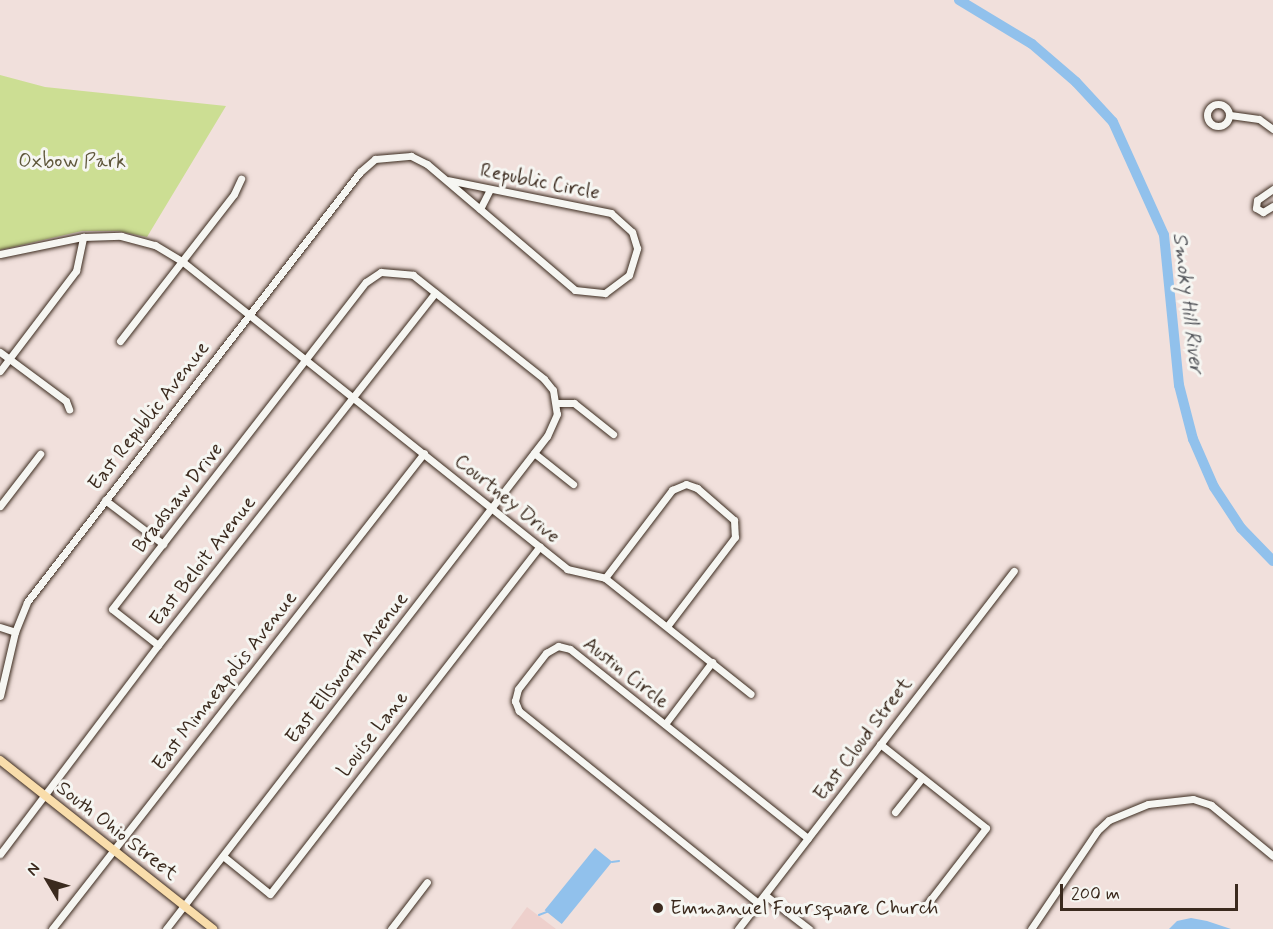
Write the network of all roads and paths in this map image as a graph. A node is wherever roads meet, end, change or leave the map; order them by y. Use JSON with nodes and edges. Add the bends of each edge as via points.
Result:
{"nodes":[{"id":1,"x":1230,"y":115,"type":"dead end"},
{"id":2,"x":1273,"y":129,"type":"edge"},
{"id":3,"x":360,"y":172,"type":"joint"},
{"id":4,"x":241,"y":179,"type":"dead end"},
{"id":5,"x":447,"y":180,"type":"junction"},
{"id":6,"x":490,"y":189,"type":"junction"},
{"id":7,"x":1273,"y":189,"type":"edge"},
{"id":8,"x":1273,"y":206,"type":"edge"},
{"id":9,"x":480,"y":209,"type":"junction"},
{"id":10,"x":82,"y":237,"type":"junction"},
{"id":11,"x":0,"y":254,"type":"edge"},
{"id":12,"x":183,"y":261,"type":"junction"},
{"id":13,"x":435,"y":293,"type":"junction"},
{"id":14,"x":249,"y":314,"type":"junction"},
{"id":15,"x":120,"y":341,"type":"dead end"},
{"id":16,"x":0,"y":352,"type":"edge"},
{"id":17,"x":9,"y":359,"type":"junction"},
{"id":18,"x":306,"y":360,"type":"junction"},
{"id":19,"x":0,"y":371,"type":"edge"},
{"id":20,"x":353,"y":397,"type":"junction"},
{"id":21,"x":558,"y":404,"type":"junction"},
{"id":22,"x":69,"y":409,"type":"dead end"},
{"id":23,"x":613,"y":434,"type":"dead end"},
{"id":24,"x":424,"y":453,"type":"junction"},
{"id":25,"x":534,"y":453,"type":"junction"},
{"id":26,"x":40,"y":454,"type":"dead end"},
{"id":27,"x":573,"y":484,"type":"dead end"},
{"id":28,"x":105,"y":500,"type":"junction"},
{"id":29,"x":0,"y":506,"type":"edge"},
{"id":30,"x":492,"y":507,"type":"junction"},
{"id":31,"x":163,"y":544,"type":"junction"},
{"id":32,"x":540,"y":546,"type":"junction"},
{"id":33,"x":1014,"y":571,"type":"dead end"},
{"id":34,"x":605,"y":578,"type":"junction"},
{"id":35,"x":668,"y":625,"type":"junction"},
{"id":36,"x":0,"y":627,"type":"edge"},
{"id":37,"x":15,"y":632,"type":"junction"},
{"id":38,"x":158,"y":645,"type":"junction"},
{"id":39,"x":712,"y":662,"type":"junction"},
{"id":40,"x":751,"y":694,"type":"dead end"},
{"id":41,"x":0,"y":696,"type":"edge"},
{"id":42,"x":665,"y":724,"type":"junction"},
{"id":43,"x":880,"y":744,"type":"junction"},
{"id":44,"x":0,"y":760,"type":"edge"},
{"id":45,"x":922,"y":778,"type":"junction"},
{"id":46,"x":46,"y":796,"type":"junction"},
{"id":47,"x":895,"y":812,"type":"dead end"},
{"id":48,"x":808,"y":838,"type":"junction"},
{"id":49,"x":115,"y":850,"type":"junction"},
{"id":50,"x":0,"y":854,"type":"edge"},
{"id":51,"x":223,"y":856,"type":"junction"},
{"id":52,"x":1273,"y":856,"type":"edge"},
{"id":53,"x":427,"y":882,"type":"dead end"},
{"id":54,"x":765,"y":895,"type":"junction"},
{"id":55,"x":758,"y":903,"type":"junction"},
{"id":56,"x":184,"y":906,"type":"junction"},
{"id":57,"x":924,"y":908,"type":"dead end"},
{"id":58,"x":804,"y":928,"type":"edge"},
{"id":59,"x":52,"y":929,"type":"edge"},
{"id":60,"x":165,"y":929,"type":"edge"},
{"id":61,"x":213,"y":929,"type":"edge"},
{"id":62,"x":391,"y":929,"type":"edge"},
{"id":63,"x":738,"y":929,"type":"edge"},
{"id":64,"x":1031,"y":929,"type":"edge"}],
"edges":[{"from":1,"to":2,"type":"street","via":[[1259,120]]},
{"from":3,"to":5,"type":"street","name":"Republic Circle","via":[[375,159],[411,156]]},
{"from":3,"to":14,"type":"street","name":"East Republic Avenue"},
{"from":4,"to":12,"type":"street"},
{"from":5,"to":6,"type":"street","name":"Republic Circle"},
{"from":5,"to":9,"type":"street","name":"Republic Circle"},
{"from":6,"to":9,"type":"street"},
{"from":6,"to":9,"type":"street","name":"Republic Circle","via":[[600,211],[623,221],[637,248],[629,275],[605,293],[575,290]]},
{"from":7,"to":8,"type":"street","via":[[1257,200],[1256,208],[1263,212]]},
{"from":10,"to":11,"type":"street","name":"Courtney Drive"},
{"from":10,"to":12,"type":"street","name":"Courtney Drive","via":[[121,236],[155,245]]},
{"from":10,"to":17,"type":"street","via":[[76,271]]},
{"from":12,"to":14,"type":"street","name":"Courtney Drive"},
{"from":12,"to":15,"type":"street"},
{"from":13,"to":18,"type":"street","name":"Bradshaw Drive","via":[[413,275],[381,272],[366,282]]},
{"from":13,"to":20,"type":"street","name":"East Beloit Avenue"},
{"from":13,"to":21,"type":"street","name":"Bradshaw Drive","via":[[544,379]]},
{"from":14,"to":18,"type":"street","name":"Courtney Drive"},
{"from":14,"to":28,"type":"street","name":"East Republic Avenue"},
{"from":16,"to":17,"type":"street"},
{"from":17,"to":19,"type":"street"},
{"from":17,"to":22,"type":"street","via":[[66,401]]},
{"from":18,"to":20,"type":"street","name":"Courtney Drive"},
{"from":18,"to":31,"type":"street","name":"Bradshaw Drive"},
{"from":20,"to":24,"type":"street","name":"Courtney Drive"},
{"from":20,"to":38,"type":"street","name":"East Beloit Avenue"},
{"from":21,"to":23,"type":"street","via":[[579,406]]},
{"from":21,"to":25,"type":"street","name":"East Ellsworth Avenue","via":[[554,426]]},
{"from":24,"to":30,"type":"street","name":"Courtney Drive"},
{"from":24,"to":49,"type":"street","name":"East Minneapolis Avenue"},
{"from":25,"to":27,"type":"street"},
{"from":25,"to":30,"type":"street","name":"East Ellsworth Avenue"},
{"from":26,"to":29,"type":"street"},
{"from":28,"to":31,"type":"street"},
{"from":28,"to":37,"type":"street","name":"East Republic Avenue","via":[[27,602]]},
{"from":30,"to":32,"type":"street","name":"Courtney Drive"},
{"from":30,"to":51,"type":"street","name":"East Ellsworth Avenue"},
{"from":31,"to":38,"type":"street","name":"Bradshaw Drive","via":[[112,609]]},
{"from":32,"to":34,"type":"street","name":"Courtney Drive","via":[[567,569]]},
{"from":32,"to":51,"type":"street","name":"Louise Lane","via":[[270,894]]},
{"from":33,"to":43,"type":"street","name":"East Cloud Street"},
{"from":34,"to":35,"type":"street","name":"Courtney Drive"},
{"from":34,"to":35,"type":"street","via":[[672,490],[686,484],[697,488],[734,520],[735,537]]},
{"from":35,"to":39,"type":"street","name":"Courtney Drive"},
{"from":36,"to":37,"type":"street"},
{"from":37,"to":41,"type":"street","name":"East Republic Avenue"},
{"from":38,"to":46,"type":"street","name":"East Beloit Avenue"},
{"from":39,"to":40,"type":"street","name":"Courtney Drive"},
{"from":39,"to":42,"type":"street"},
{"from":42,"to":48,"type":"street","name":"Austin Circle"},
{"from":42,"to":55,"type":"street","name":"Austin Circle","via":[[565,646],[546,653],[516,695],[517,707],[525,716]]},
{"from":43,"to":45,"type":"street"},
{"from":43,"to":48,"type":"street","name":"East Cloud Street"},
{"from":44,"to":46,"type":"main road","name":"South Ohio Street"},
{"from":45,"to":47,"type":"street"},
{"from":45,"to":57,"type":"street","via":[[986,828]]},
{"from":46,"to":49,"type":"main road","name":"South Ohio Street"},
{"from":46,"to":50,"type":"street","name":"East Beloit Avenue"},
{"from":48,"to":54,"type":"street","name":"East Cloud Street"},
{"from":49,"to":56,"type":"main road","name":"South Ohio Street"},
{"from":49,"to":59,"type":"street","name":"East Minneapolis Avenue"},
{"from":51,"to":56,"type":"street","name":"East Ellsworth Avenue"},
{"from":52,"to":64,"type":"street","via":[[1211,806],[1193,799],[1148,804],[1109,820],[1097,831]]},
{"from":53,"to":62,"type":"street"},
{"from":54,"to":55,"type":"street","name":"East Cloud Street"},
{"from":54,"to":58,"type":"street"},
{"from":55,"to":63,"type":"street","name":"East Cloud Street"},
{"from":56,"to":60,"type":"street","name":"East Ellsworth Avenue"},
{"from":56,"to":61,"type":"main road","name":"South Ohio Street"}]}
